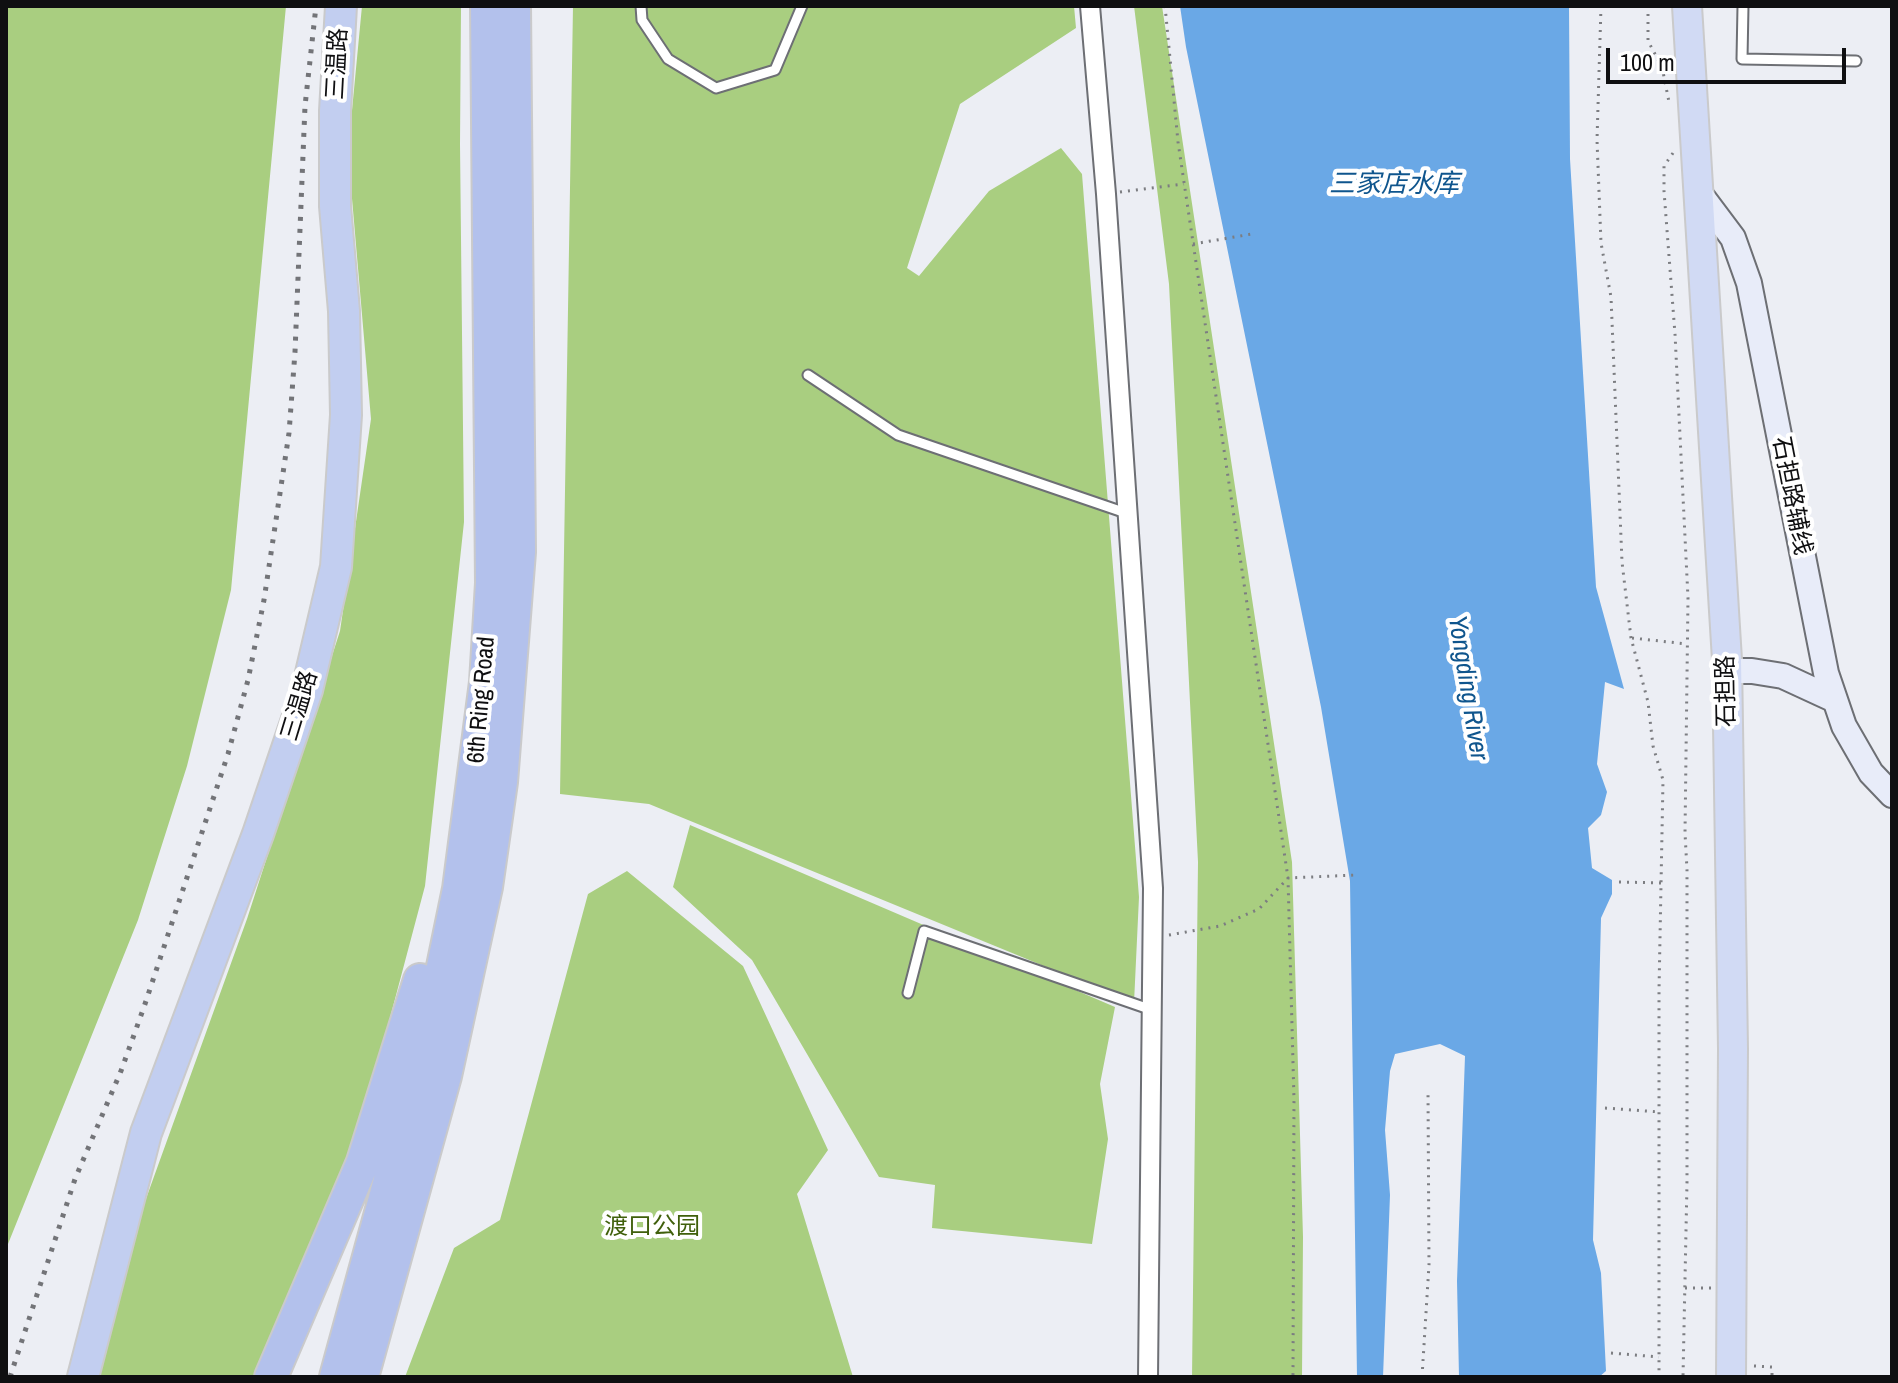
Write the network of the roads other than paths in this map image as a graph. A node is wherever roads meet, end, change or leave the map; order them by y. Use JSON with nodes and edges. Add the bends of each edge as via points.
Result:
{"nodes":[{"id":1,"x":341,"y":6,"type":"edge"},
{"id":2,"x":487,"y":6,"type":"edge"},
{"id":3,"x":514,"y":6,"type":"edge"},
{"id":4,"x":641,"y":6,"type":"edge"},
{"id":5,"x":802,"y":6,"type":"edge"},
{"id":6,"x":1090,"y":6,"type":"edge"},
{"id":7,"x":1687,"y":6,"type":"edge"},
{"id":8,"x":1743,"y":6,"type":"edge"},
{"id":9,"x":1856,"y":61,"type":"dead end"},
{"id":10,"x":1700,"y":194,"type":"junction"},
{"id":11,"x":808,"y":375,"type":"dead end"},
{"id":12,"x":1126,"y":513,"type":"junction"},
{"id":13,"x":1727,"y":671,"type":"junction"},
{"id":14,"x":1835,"y":700,"type":"junction"},
{"id":15,"x":1888,"y":784,"type":"edge"},
{"id":16,"x":473,"y":796,"type":"junction"},
{"id":17,"x":908,"y":993,"type":"dead end"},
{"id":18,"x":1152,"y":1010,"type":"junction"},
{"id":19,"x":445,"y":1076,"type":"junction"},
{"id":20,"x":1731,"y":1370,"type":"edge"},
{"id":21,"x":83,"y":1377,"type":"edge"},
{"id":22,"x":271,"y":1377,"type":"edge"},
{"id":23,"x":336,"y":1377,"type":"edge"},
{"id":24,"x":362,"y":1377,"type":"edge"},
{"id":25,"x":385,"y":1377,"type":"edge"},
{"id":26,"x":1148,"y":1377,"type":"edge"}],
"edges":[{"from":1,"to":21,"type":"highway","name":"三温路","via":[[335,206],[346,415],[336,567],[307,690],[146,1133]]},
{"from":2,"to":16,"type":"highway","name":"6th Ring Road","via":[[492,583]]},
{"from":3,"to":19,"type":"highway","name":"6th Ring Road","via":[[519,552],[513,653],[486,887]]},
{"from":4,"to":5,"type":"lane","via":[[642,20],[668,59],[716,88],[775,70]]},
{"from":6,"to":12,"type":"street"},
{"from":7,"to":10,"type":"main road","name":"石担路"},
{"from":8,"to":9,"type":"lane","via":[[1742,59]]},
{"from":10,"to":13,"type":"main road","name":"石担路"},
{"from":10,"to":14,"type":"main road","name":"石担路辅线","via":[[1733,238],[1749,283]]},
{"from":11,"to":12,"type":"lane","via":[[898,435]]},
{"from":12,"to":18,"type":"street","via":[[1153,888]]},
{"from":13,"to":14,"type":"main road","via":[[1783,676]]},
{"from":13,"to":20,"type":"main road","name":"石担路"},
{"from":14,"to":15,"type":"main road","name":"石担路辅线","via":[[1871,773]]},
{"from":16,"to":22,"type":"highway","via":[[363,1162]]},
{"from":16,"to":23,"type":"highway","name":"6th Ring Road","via":[[421,1065]]},
{"from":17,"to":18,"type":"lane","via":[[924,931]]},
{"from":18,"to":26,"type":"street"},
{"from":19,"to":24,"type":"highway","name":"6th Ring Road"},
{"from":19,"to":25,"type":"highway"}]}
